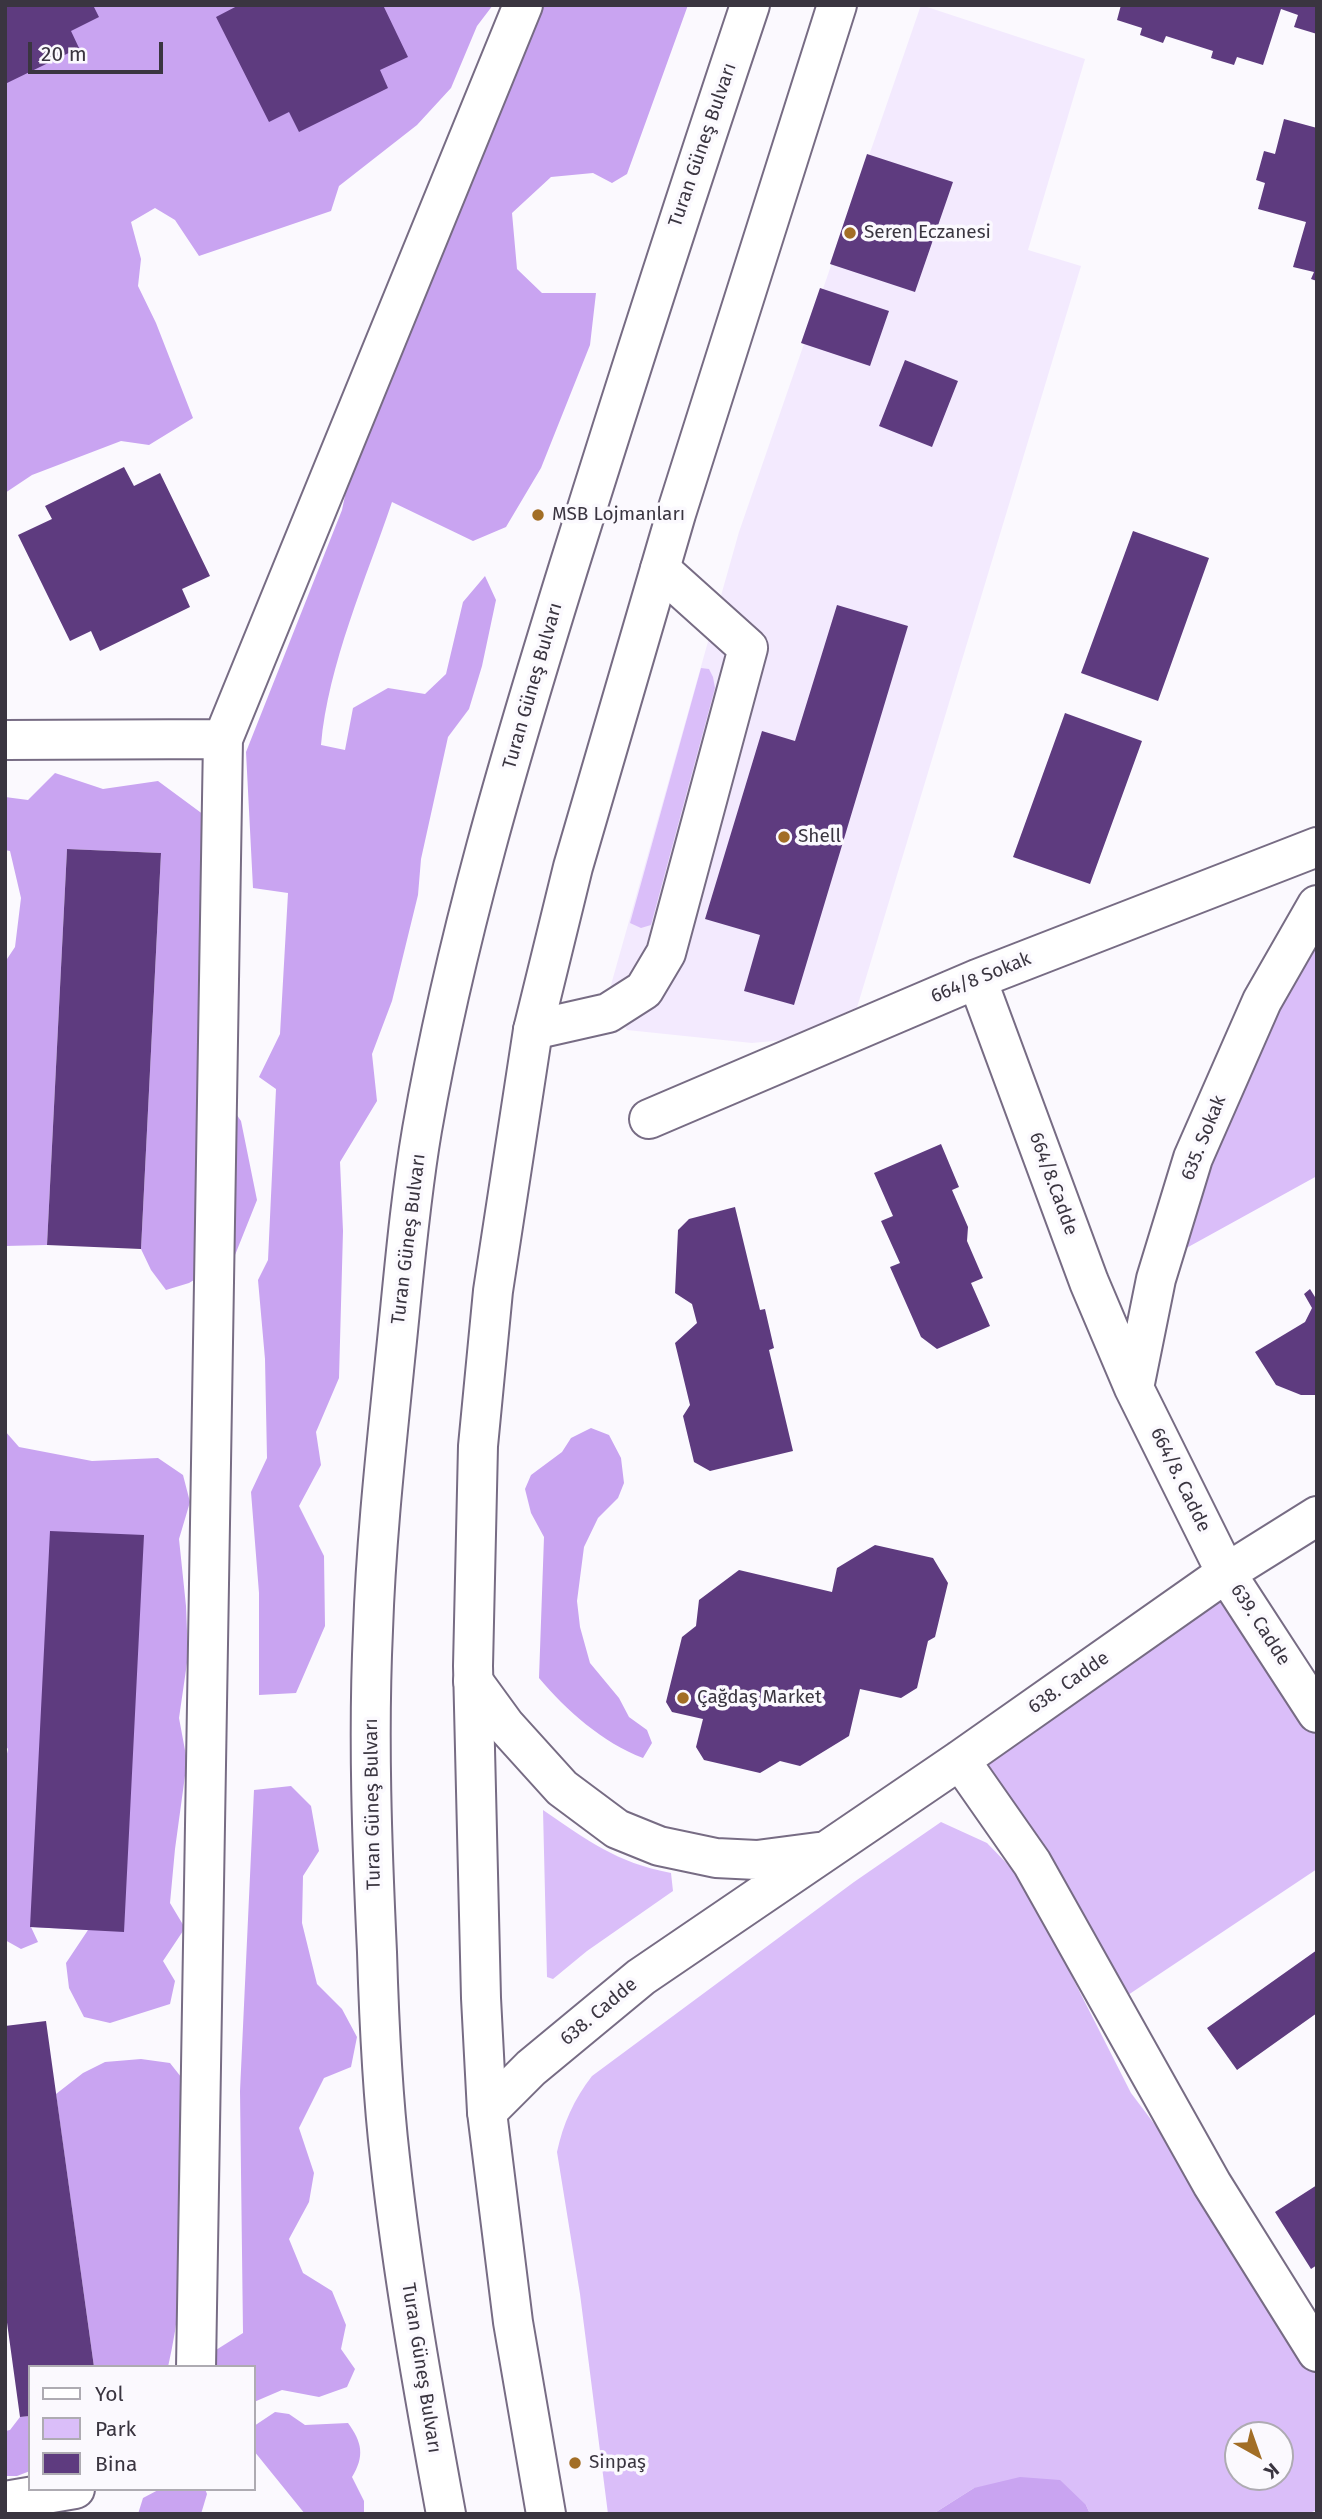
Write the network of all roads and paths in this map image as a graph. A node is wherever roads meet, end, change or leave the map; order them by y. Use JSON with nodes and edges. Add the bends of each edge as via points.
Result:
{"nodes":[{"id":1,"x":523,"y":5,"type":"edge"},
{"id":2,"x":750,"y":5,"type":"edge"},
{"id":3,"x":837,"y":5,"type":"edge"},
{"id":4,"x":660,"y":569,"type":"junction"},
{"id":5,"x":5,"y":740,"type":"edge"},
{"id":6,"x":223,"y":740,"type":"junction"},
{"id":7,"x":1317,"y":847,"type":"edge"},
{"id":8,"x":1317,"y":905,"type":"edge"},
{"id":9,"x":978,"y":979,"type":"junction"},
{"id":10,"x":533,"y":1030,"type":"junction"},
{"id":11,"x":649,"y":1119,"type":"dead end"},
{"id":12,"x":1134,"y":1388,"type":"junction"},
{"id":13,"x":1317,"y":1516,"type":"edge"},
{"id":14,"x":1226,"y":1573,"type":"junction"},
{"id":15,"x":473,"y":1681,"type":"junction"},
{"id":16,"x":1317,"y":1713,"type":"edge"},
{"id":17,"x":960,"y":1760,"type":"junction"},
{"id":18,"x":824,"y":1851,"type":"junction"},
{"id":19,"x":487,"y":2112,"type":"junction"},
{"id":20,"x":1317,"y":2352,"type":"edge"},
{"id":21,"x":196,"y":2365,"type":"edge"},
{"id":22,"x":63,"y":2491,"type":"edge"},
{"id":23,"x":5,"y":2501,"type":"edge"},
{"id":24,"x":446,"y":2514,"type":"edge"},
{"id":25,"x":547,"y":2514,"type":"edge"}],
"edges":[{"from":1,"to":6,"type":"street"},
{"from":2,"to":24,"type":"street","name":"Turan Güneş Bulvarı","via":[[670,243],[527,703],[447,1005],[421,1134],[387,1435],[372,1631],[371,1820],[389,2154],[414,2340]]},
{"from":3,"to":4,"type":"street"},
{"from":4,"to":10,"type":"street","via":[[573,867]]},
{"from":4,"to":10,"type":"street","via":[[748,648],[666,953],[644,990],[608,1013]]},
{"from":5,"to":6,"type":"street"},
{"from":6,"to":21,"type":"street"},
{"from":7,"to":9,"type":"street","name":"664/8 Sokak"},
{"from":8,"to":12,"type":"street","name":"635. Sokak","via":[[1262,1001],[1193,1158],[1156,1279]]},
{"from":9,"to":11,"type":"street","name":"664/8 Sokak"},
{"from":9,"to":12,"type":"street","name":"664/8.Cadde","via":[[1089,1282]]},
{"from":10,"to":15,"type":"street","via":[[493,1291],[478,1446]]},
{"from":12,"to":14,"type":"street","name":"664/8. Cadde"},
{"from":13,"to":14,"type":"street","name":"638. Cadde"},
{"from":14,"to":16,"type":"street","name":"639. Cadde"},
{"from":14,"to":17,"type":"street","name":"638. Cadde"},
{"from":15,"to":18,"type":"street","name":"638. Cadde","via":[[505,1726],[562,1788],[617,1829],[659,1846],[716,1858],[757,1860]]},
{"from":15,"to":19,"type":"street"},
{"from":17,"to":18,"type":"street","name":"638. Cadde"},
{"from":17,"to":20,"type":"street","via":[[1032,1863],[1212,2184]]},
{"from":18,"to":19,"type":"street","name":"638. Cadde","via":[[641,1977],[531,2068]]},
{"from":19,"to":25,"type":"street","via":[[513,2322]]},
{"from":22,"to":23,"type":"street"}]}
